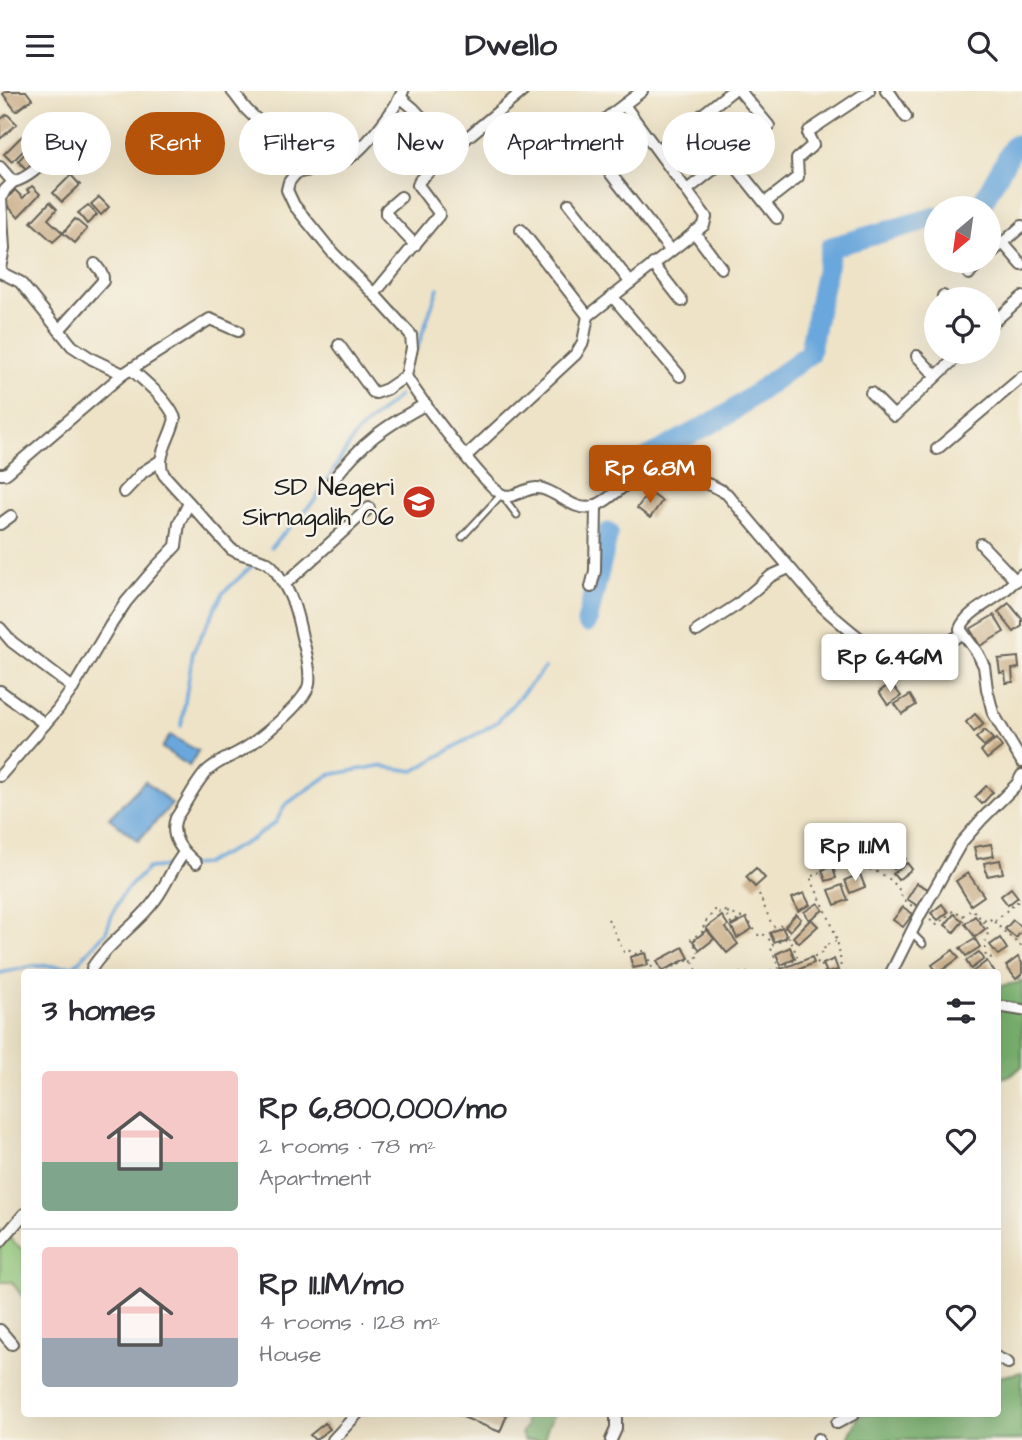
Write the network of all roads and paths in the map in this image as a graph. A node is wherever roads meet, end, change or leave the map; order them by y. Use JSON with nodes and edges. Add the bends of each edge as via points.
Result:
{"nodes":[{"id":1,"x":232,"y":91,"type":"edge"},
{"id":2,"x":523,"y":91,"type":"edge"},
{"id":3,"x":642,"y":91,"type":"edge"},
{"id":4,"x":732,"y":91,"type":"edge"},
{"id":5,"x":740,"y":91,"type":"edge"},
{"id":6,"x":869,"y":91,"type":"edge"},
{"id":7,"x":886,"y":91,"type":"edge"},
{"id":8,"x":401,"y":94,"type":"edge"},
{"id":9,"x":624,"y":105,"type":"junction"},
{"id":10,"x":249,"y":112,"type":"edge"},
{"id":11,"x":418,"y":112,"type":"edge"},
{"id":12,"x":757,"y":112,"type":"edge"},
{"id":13,"x":906,"y":117,"type":"dead end"},
{"id":14,"x":469,"y":136,"type":"edge"},
{"id":15,"x":658,"y":149,"type":"junction"},
{"id":16,"x":359,"y":150,"type":"edge"},
{"id":17,"x":0,"y":167,"type":"edge"},
{"id":18,"x":29,"y":175,"type":"edge"},
{"id":19,"x":294,"y":175,"type":"edge"},
{"id":20,"x":426,"y":175,"type":"edge"},
{"id":21,"x":706,"y":175,"type":"edge"},
{"id":22,"x":744,"y":175,"type":"edge"},
{"id":23,"x":13,"y":182,"type":"junction"},
{"id":24,"x":687,"y":190,"type":"junction"},
{"id":25,"x":401,"y":197,"type":"dead end"},
{"id":26,"x":766,"y":202,"type":"junction"},
{"id":27,"x":569,"y":204,"type":"dead end"},
{"id":28,"x":778,"y":218,"type":"dead end"},
{"id":29,"x":1022,"y":226,"type":"edge"},
{"id":30,"x":521,"y":230,"type":"dead end"},
{"id":31,"x":694,"y":232,"type":"junction"},
{"id":32,"x":1002,"y":242,"type":"joint"},
{"id":33,"x":415,"y":245,"type":"junction"},
{"id":34,"x":670,"y":250,"type":"junction"},
{"id":35,"x":95,"y":264,"type":"dead end"},
{"id":36,"x":653,"y":264,"type":"junction"},
{"id":37,"x":1022,"y":265,"type":"edge"},
{"id":38,"x":721,"y":268,"type":"dead end"},
{"id":39,"x":0,"y":270,"type":"edge"},
{"id":40,"x":630,"y":282,"type":"junction"},
{"id":41,"x":374,"y":294,"type":"junction"},
{"id":42,"x":612,"y":296,"type":"junction"},
{"id":43,"x":1022,"y":297,"type":"edge"},
{"id":44,"x":682,"y":301,"type":"dead end"},
{"id":45,"x":1001,"y":315,"type":"edge"},
{"id":46,"x":588,"y":316,"type":"junction"},
{"id":47,"x":59,"y":330,"type":"junction"},
{"id":48,"x":238,"y":331,"type":"dead end"},
{"id":49,"x":339,"y":345,"type":"dead end"},
{"id":50,"x":916,"y":355,"type":"dead end"},
{"id":51,"x":949,"y":364,"type":"edge"},
{"id":52,"x":127,"y":372,"type":"junction"},
{"id":53,"x":406,"y":376,"type":"junction"},
{"id":54,"x":680,"y":376,"type":"dead end"},
{"id":55,"x":936,"y":376,"type":"junction"},
{"id":56,"x":1022,"y":377,"type":"edge"},
{"id":57,"x":871,"y":393,"type":"dead end"},
{"id":58,"x":426,"y":404,"type":"junction"},
{"id":59,"x":937,"y":449,"type":"dead end"},
{"id":60,"x":466,"y":456,"type":"junction"},
{"id":61,"x":160,"y":461,"type":"junction"},
{"id":62,"x":0,"y":474,"type":"edge"},
{"id":63,"x":333,"y":480,"type":"dead end"},
{"id":64,"x":124,"y":492,"type":"dead end"},
{"id":65,"x":503,"y":495,"type":"junction"},
{"id":66,"x":189,"y":503,"type":"junction"},
{"id":67,"x":596,"y":506,"type":"junction"},
{"id":68,"x":369,"y":508,"type":"dead end"},
{"id":69,"x":517,"y":515,"type":"dead end"},
{"id":70,"x":10,"y":516,"type":"dead end"},
{"id":71,"x":0,"y":524,"type":"edge"},
{"id":72,"x":462,"y":537,"type":"dead end"},
{"id":73,"x":981,"y":544,"type":"dead end"},
{"id":74,"x":789,"y":568,"type":"junction"},
{"id":75,"x":1019,"y":577,"type":"edge"},
{"id":76,"x":285,"y":584,"type":"junction"},
{"id":77,"x":591,"y":587,"type":"dead end"},
{"id":78,"x":0,"y":628,"type":"edge"},
{"id":79,"x":697,"y":631,"type":"dead end"},
{"id":80,"x":962,"y":634,"type":"junction"},
{"id":81,"x":73,"y":688,"type":"junction"},
{"id":82,"x":0,"y":691,"type":"edge"},
{"id":83,"x":45,"y":724,"type":"junction"},
{"id":84,"x":1022,"y":762,"type":"edge"},
{"id":85,"x":1022,"y":775,"type":"edge"},
{"id":86,"x":0,"y":776,"type":"edge"},
{"id":87,"x":181,"y":855,"type":"junction"},
{"id":88,"x":196,"y":863,"type":"dead end"},
{"id":89,"x":759,"y":894,"type":"dead end"},
{"id":90,"x":1022,"y":902,"type":"edge"},
{"id":91,"x":726,"y":911,"type":"junction"},
{"id":92,"x":920,"y":913,"type":"junction"},
{"id":93,"x":742,"y":918,"type":"junction"},
{"id":94,"x":608,"y":919,"type":"dead end"},
{"id":95,"x":983,"y":921,"type":"junction"},
{"id":96,"x":993,"y":922,"type":"junction"},
{"id":97,"x":911,"y":932,"type":"junction"},
{"id":98,"x":789,"y":937,"type":"junction"},
{"id":99,"x":837,"y":940,"type":"junction"},
{"id":100,"x":774,"y":944,"type":"junction"},
{"id":101,"x":923,"y":944,"type":"dead end"},
{"id":102,"x":1022,"y":947,"type":"edge"},
{"id":103,"x":995,"y":958,"type":"dead end"},
{"id":104,"x":692,"y":961,"type":"junction"},
{"id":105,"x":92,"y":968,"type":"dead end"},
{"id":106,"x":779,"y":968,"type":"junction"},
{"id":107,"x":653,"y":969,"type":"edge"},
{"id":108,"x":668,"y":969,"type":"edge"},
{"id":109,"x":696,"y":969,"type":"edge"},
{"id":110,"x":775,"y":969,"type":"edge"},
{"id":111,"x":823,"y":969,"type":"edge"},
{"id":112,"x":840,"y":969,"type":"edge"},
{"id":113,"x":893,"y":969,"type":"edge"},
{"id":114,"x":1001,"y":1006,"type":"edge"},
{"id":115,"x":1022,"y":1010,"type":"edge"},
{"id":116,"x":21,"y":1218,"type":"edge"},
{"id":117,"x":0,"y":1242,"type":"edge"},
{"id":118,"x":0,"y":1330,"type":"edge"},
{"id":119,"x":12,"y":1344,"type":"dead end"},
{"id":120,"x":354,"y":1417,"type":"edge"},
{"id":121,"x":616,"y":1417,"type":"edge"},
{"id":122,"x":848,"y":1417,"type":"edge"},
{"id":123,"x":837,"y":1423,"type":"dead end"},
{"id":124,"x":333,"y":1440,"type":"edge"},
{"id":125,"x":611,"y":1440,"type":"edge"}],
"edges":[{"from":1,"to":10,"type":"street"},
{"from":2,"to":14,"type":"street"},
{"from":3,"to":9,"type":"street"},
{"from":4,"to":15,"type":"street"},
{"from":5,"to":12,"type":"street"},
{"from":6,"to":26,"type":"street","via":[[809,131],[813,145],[797,159],[796,180]]},
{"from":7,"to":13,"type":"street"},
{"from":8,"to":11,"type":"street"},
{"from":8,"to":16,"type":"street"},
{"from":9,"to":15,"type":"street"},
{"from":9,"to":34,"type":"street","via":[[597,128],[594,143],[603,164]]},
{"from":15,"to":24,"type":"street"},
{"from":17,"to":23,"type":"street"},
{"from":18,"to":23,"type":"street"},
{"from":19,"to":41,"type":"street","via":[[286,190],[295,205]]},
{"from":20,"to":33,"type":"street","via":[[418,183],[439,215]]},
{"from":21,"to":24,"type":"street"},
{"from":22,"to":26,"type":"street"},
{"from":23,"to":39,"type":"street","via":[[1,198],[4,249]]},
{"from":24,"to":31,"type":"street","via":[[706,217]]},
{"from":25,"to":33,"type":"street","via":[[386,214]]},
{"from":26,"to":28,"type":"street"},
{"from":27,"to":40,"type":"street"},
{"from":29,"to":32,"type":"street"},
{"from":30,"to":46,"type":"street"},
{"from":31,"to":34,"type":"street"},
{"from":31,"to":38,"type":"street"},
{"from":32,"to":37,"type":"street"},
{"from":33,"to":41,"type":"street"},
{"from":34,"to":36,"type":"street"},
{"from":35,"to":47,"type":"street","via":[[103,281]]},
{"from":36,"to":40,"type":"street"},
{"from":36,"to":44,"type":"street"},
{"from":39,"to":47,"type":"street","via":[[20,282]]},
{"from":40,"to":42,"type":"street"},
{"from":41,"to":53,"type":"street","via":[[411,335]]},
{"from":42,"to":46,"type":"street"},
{"from":42,"to":54,"type":"street"},
{"from":43,"to":45,"type":"street"},
{"from":46,"to":60,"type":"street","via":[[576,354]]},
{"from":47,"to":52,"type":"street","via":[[82,353]]},
{"from":48,"to":52,"type":"street","via":[[210,319]]},
{"from":49,"to":53,"type":"street","via":[[373,392]]},
{"from":50,"to":55,"type":"street"},
{"from":51,"to":55,"type":"street"},
{"from":52,"to":61,"type":"street","via":[[156,392],[173,414]]},
{"from":52,"to":62,"type":"street"},
{"from":53,"to":58,"type":"street"},
{"from":55,"to":57,"type":"street","via":[[894,416]]},
{"from":56,"to":59,"type":"street"},
{"from":58,"to":60,"type":"street"},
{"from":58,"to":63,"type":"street","via":[[377,433]]},
{"from":60,"to":65,"type":"street"},
{"from":61,"to":64,"type":"street"},
{"from":61,"to":66,"type":"street","via":[[164,475]]},
{"from":65,"to":67,"type":"street","via":[[536,487],[579,507]]},
{"from":65,"to":69,"type":"lane"},
{"from":65,"to":72,"type":"lane"},
{"from":66,"to":76,"type":"street","via":[[231,549],[266,562]]},
{"from":66,"to":81,"type":"street","via":[[179,523],[176,546],[126,602]]},
{"from":67,"to":74,"type":"street","via":[[644,473],[655,471],[705,482],[727,494]]},
{"from":67,"to":77,"type":"street"},
{"from":68,"to":76,"type":"street"},
{"from":70,"to":71,"type":"street"},
{"from":73,"to":75,"type":"street"},
{"from":74,"to":79,"type":"street","via":[[771,576]]},
{"from":74,"to":80,"type":"street","via":[[836,619],[899,662],[920,660]]},
{"from":75,"to":80,"type":"street","via":[[962,622]]},
{"from":76,"to":87,"type":"street","via":[[296,606],[306,651],[307,692],[271,729],[205,773],[176,818]]},
{"from":78,"to":81,"type":"street"},
{"from":80,"to":84,"type":"street","via":[[984,666],[993,712]]},
{"from":81,"to":83,"type":"street"},
{"from":82,"to":83,"type":"street"},
{"from":83,"to":86,"type":"street"},
{"from":85,"to":92,"type":"street","via":[[961,843]]},
{"from":87,"to":88,"type":"street"},
{"from":87,"to":105,"type":"street","via":[[154,902]]},
{"from":89,"to":98,"type":"path","via":[[772,925],[783,924]]},
{"from":90,"to":96,"type":"path"},
{"from":91,"to":93,"type":"path"},
{"from":91,"to":93,"type":"path","via":[[731,924]]},
{"from":91,"to":104,"type":"path","via":[[720,914],[716,909],[703,925],[705,930],[691,939],[700,954]]},
{"from":92,"to":95,"type":"path","via":[[937,925],[954,910],[963,916],[972,909]]},
{"from":92,"to":97,"type":"street"},
{"from":92,"to":99,"type":"path","via":[[882,873],[868,869],[861,855],[821,867],[819,874],[810,877]]},
{"from":93,"to":100,"type":"path"},
{"from":94,"to":107,"type":"path","via":[[625,952],[645,950]]},
{"from":95,"to":96,"type":"path","via":[[989,918]]},
{"from":95,"to":103,"type":"path","via":[[989,931],[986,957]]},
{"from":96,"to":102,"type":"path"},
{"from":97,"to":101,"type":"lane"},
{"from":97,"to":113,"type":"street"},
{"from":98,"to":100,"type":"path"},
{"from":98,"to":106,"type":"path","via":[[797,959]]},
{"from":99,"to":111,"type":"path","via":[[815,956]]},
{"from":99,"to":112,"type":"path"},
{"from":100,"to":106,"type":"path","via":[[771,948]]},
{"from":104,"to":108,"type":"path"},
{"from":104,"to":109,"type":"path"},
{"from":106,"to":110,"type":"path"},
{"from":114,"to":115,"type":"street"},
{"from":116,"to":117,"type":"street"},
{"from":118,"to":119,"type":"street"},
{"from":120,"to":124,"type":"street"},
{"from":121,"to":125,"type":"street"},
{"from":122,"to":123,"type":"street"}]}
